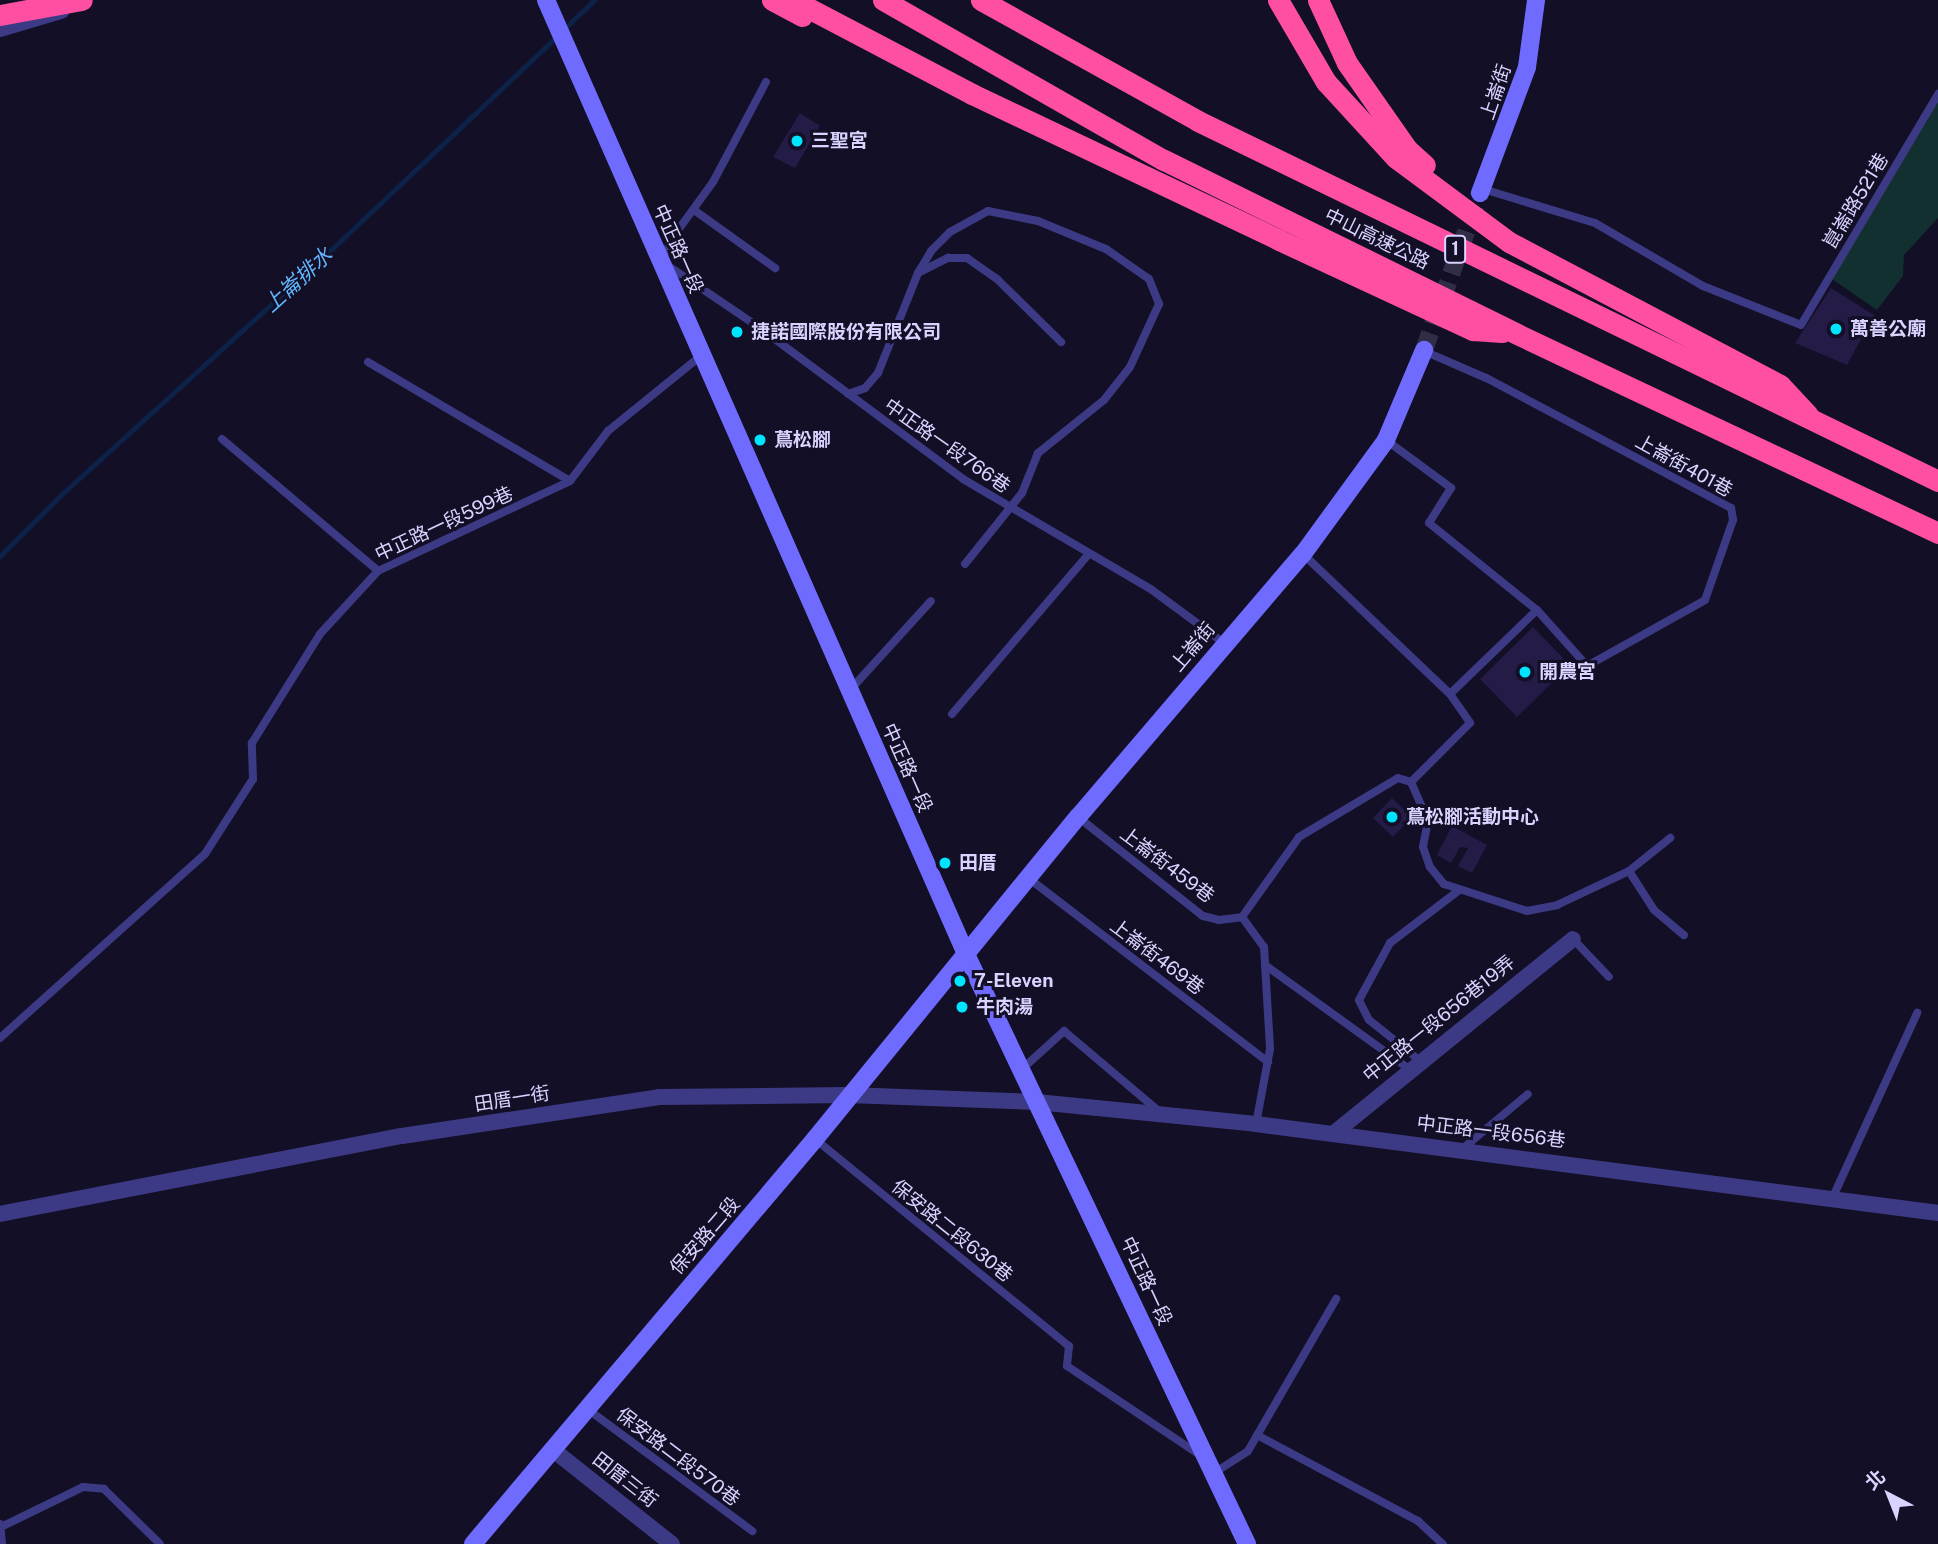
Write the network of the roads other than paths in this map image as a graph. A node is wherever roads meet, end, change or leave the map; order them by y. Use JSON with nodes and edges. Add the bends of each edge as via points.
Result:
{"nodes":[{"id":1,"x":82,"y":0,"type":"edge"},
{"id":2,"x":89,"y":0,"type":"edge"},
{"id":3,"x":546,"y":0,"type":"edge"},
{"id":4,"x":772,"y":0,"type":"edge"},
{"id":5,"x":793,"y":0,"type":"edge"},
{"id":6,"x":883,"y":0,"type":"edge"},
{"id":7,"x":981,"y":0,"type":"edge"},
{"id":8,"x":1278,"y":0,"type":"edge"},
{"id":9,"x":1318,"y":0,"type":"edge"},
{"id":10,"x":1536,"y":0,"type":"edge"},
{"id":11,"x":0,"y":15,"type":"edge"},
{"id":12,"x":837,"y":27,"type":"junction"},
{"id":13,"x":0,"y":29,"type":"edge"},
{"id":14,"x":766,"y":82,"type":"dead end"},
{"id":15,"x":1938,"y":94,"type":"edge"},
{"id":16,"x":1481,"y":191,"type":"joint"},
{"id":17,"x":694,"y":210,"type":"junction"},
{"id":18,"x":1509,"y":242,"type":"junction"},
{"id":19,"x":661,"y":261,"type":"junction"},
{"id":20,"x":775,"y":268,"type":"dead end"},
{"id":21,"x":918,"y":273,"type":"junction"},
{"id":22,"x":1515,"y":333,"type":"junction"},
{"id":23,"x":1061,"y":342,"type":"dead end"},
{"id":24,"x":1424,"y":351,"type":"joint"},
{"id":25,"x":702,"y":355,"type":"junction"},
{"id":26,"x":368,"y":362,"type":"dead end"},
{"id":27,"x":848,"y":394,"type":"junction"},
{"id":28,"x":1816,"y":425,"type":"junction"},
{"id":29,"x":222,"y":439,"type":"dead end"},
{"id":30,"x":1386,"y":440,"type":"junction"},
{"id":31,"x":570,"y":481,"type":"junction"},
{"id":32,"x":1938,"y":481,"type":"edge"},
{"id":33,"x":1010,"y":509,"type":"junction"},
{"id":34,"x":1938,"y":533,"type":"edge"},
{"id":35,"x":1303,"y":554,"type":"junction"},
{"id":36,"x":1088,"y":555,"type":"junction"},
{"id":37,"x":965,"y":564,"type":"dead end"},
{"id":38,"x":378,"y":571,"type":"junction"},
{"id":39,"x":931,"y":601,"type":"dead end"},
{"id":40,"x":1536,"y":610,"type":"junction"},
{"id":41,"x":1224,"y":643,"type":"junction"},
{"id":42,"x":850,"y":690,"type":"junction"},
{"id":43,"x":1450,"y":694,"type":"junction"},
{"id":44,"x":952,"y":714,"type":"dead end"},
{"id":45,"x":1411,"y":782,"type":"junction"},
{"id":46,"x":1077,"y":817,"type":"junction"},
{"id":47,"x":1670,"y":838,"type":"dead end"},
{"id":48,"x":1629,"y":871,"type":"junction"},
{"id":49,"x":1027,"y":877,"type":"junction"},
{"id":50,"x":1458,"y":891,"type":"junction"},
{"id":51,"x":1242,"y":917,"type":"junction"},
{"id":52,"x":1684,"y":934,"type":"dead end"},
{"id":53,"x":1573,"y":939,"type":"joint"},
{"id":54,"x":965,"y":952,"type":"junction"},
{"id":55,"x":1265,"y":965,"type":"junction"},
{"id":56,"x":1609,"y":977,"type":"dead end"},
{"id":57,"x":1917,"y":1013,"type":"dead end"},
{"id":58,"x":0,"y":1038,"type":"edge"},
{"id":59,"x":1268,"y":1062,"type":"junction"},
{"id":60,"x":1413,"y":1064,"type":"junction"},
{"id":61,"x":1022,"y":1069,"type":"junction"},
{"id":62,"x":1528,"y":1094,"type":"dead end"},
{"id":63,"x":848,"y":1095,"type":"junction"},
{"id":64,"x":1037,"y":1101,"type":"junction"},
{"id":65,"x":1163,"y":1114,"type":"junction"},
{"id":66,"x":1256,"y":1124,"type":"junction"},
{"id":67,"x":1333,"y":1134,"type":"junction"},
{"id":68,"x":815,"y":1139,"type":"junction"},
{"id":69,"x":1461,"y":1150,"type":"junction"},
{"id":70,"x":1832,"y":1199,"type":"junction"},
{"id":71,"x":1938,"y":1213,"type":"edge"},
{"id":72,"x":0,"y":1214,"type":"edge"},
{"id":73,"x":1336,"y":1299,"type":"dead end"},
{"id":74,"x":586,"y":1407,"type":"junction"},
{"id":75,"x":1257,"y":1435,"type":"junction"},
{"id":76,"x":552,"y":1449,"type":"junction"},
{"id":77,"x":1211,"y":1467,"type":"junction"},
{"id":78,"x":1,"y":1526,"type":"edge"},
{"id":79,"x":752,"y":1531,"type":"dead end"},
{"id":80,"x":2,"y":1544,"type":"edge"},
{"id":81,"x":160,"y":1544,"type":"edge"},
{"id":82,"x":473,"y":1544,"type":"edge"},
{"id":83,"x":672,"y":1544,"type":"edge"},
{"id":84,"x":1247,"y":1544,"type":"edge"},
{"id":85,"x":1443,"y":1544,"type":"edge"}],
"edges":[{"from":1,"to":11,"type":"highway"},
{"from":2,"to":13,"type":"street"},
{"from":3,"to":19,"type":"street","name":"中正路一段"},
{"from":4,"to":12,"type":"highway","via":[[823,26]]},
{"from":5,"to":12,"type":"highway"},
{"from":6,"to":22,"type":"highway","name":"中山高速公路","via":[[1164,160]]},
{"from":7,"to":28,"type":"highway","name":"中山高速公路","number":"1","via":[[1198,121]]},
{"from":8,"to":18,"type":"highway","via":[[1326,82],[1396,158]]},
{"from":9,"to":18,"type":"highway","via":[[1347,63],[1407,149]]},
{"from":10,"to":16,"type":"street","name":"上崙街","via":[[1527,67]]},
{"from":12,"to":22,"type":"highway","via":[[1473,330]]},
{"from":14,"to":17,"type":"lane"},
{"from":15,"to":16,"type":"lane","name":"崑崙路521巷","via":[[1801,325],[1703,286],[1595,223]]},
{"from":17,"to":19,"type":"lane"},
{"from":17,"to":20,"type":"lane"},
{"from":18,"to":28,"type":"highway","via":[[1780,385]]},
{"from":19,"to":25,"type":"street","name":"中正路一段"},
{"from":19,"to":27,"type":"lane","name":"中正路一段766巷"},
{"from":21,"to":23,"type":"lane","via":[[948,258],[967,258],[997,279]]},
{"from":21,"to":27,"type":"lane","via":[[878,373],[864,388]]},
{"from":21,"to":33,"type":"lane","via":[[950,232],[988,211],[1038,221],[1106,249],[1149,279],[1159,304],[1130,367],[1104,400],[1038,453],[1022,493]]},
{"from":22,"to":34,"type":"highway","name":"中山高速公路"},
{"from":24,"to":30,"type":"street","name":"上崙街"},
{"from":24,"to":40,"type":"lane","name":"上崙街401巷","via":[[1731,508],[1733,520],[1705,600],[1587,666]]},
{"from":25,"to":31,"type":"lane","name":"中正路一段599巷","via":[[608,431]]},
{"from":25,"to":42,"type":"street","name":"中正路一段"},
{"from":26,"to":31,"type":"lane"},
{"from":27,"to":33,"type":"lane","name":"中正路一段766巷"},
{"from":28,"to":32,"type":"highway","name":"中山高速公路","number":"1"},
{"from":29,"to":38,"type":"lane"},
{"from":30,"to":35,"type":"street","name":"上崙街"},
{"from":30,"to":40,"type":"lane","name":"上崙街401巷","via":[[1451,488],[1429,523]]},
{"from":31,"to":38,"type":"lane","name":"中正路一段599巷"},
{"from":33,"to":36,"type":"lane","name":"中正路一段766巷"},
{"from":33,"to":37,"type":"lane"},
{"from":35,"to":41,"type":"street","name":"上崙街"},
{"from":35,"to":43,"type":"lane"},
{"from":36,"to":41,"type":"lane","name":"中正路一段766巷","via":[[1152,590]]},
{"from":36,"to":44,"type":"lane"},
{"from":38,"to":58,"type":"lane","name":"中正路一段599巷","via":[[320,634],[252,743],[253,779],[205,853]]},
{"from":39,"to":42,"type":"lane"},
{"from":40,"to":43,"type":"lane"},
{"from":41,"to":46,"type":"street","name":"上崙街"},
{"from":42,"to":54,"type":"street","name":"中正路一段"},
{"from":43,"to":45,"type":"lane","via":[[1470,723]]},
{"from":45,"to":50,"type":"lane","via":[[1428,821],[1423,847],[1430,867]]},
{"from":45,"to":51,"type":"lane","via":[[1398,778],[1298,836]]},
{"from":46,"to":49,"type":"street","name":"上崙街"},
{"from":46,"to":51,"type":"lane","name":"上崙街459巷","via":[[1203,916]]},
{"from":47,"to":48,"type":"lane"},
{"from":48,"to":50,"type":"lane","via":[[1557,905],[1527,911]]},
{"from":48,"to":52,"type":"lane","via":[[1654,910]]},
{"from":49,"to":54,"type":"street","name":"上崙街"},
{"from":49,"to":59,"type":"lane","name":"上崙街469巷"},
{"from":50,"to":60,"type":"lane","via":[[1390,943],[1359,1000],[1369,1020]]},
{"from":51,"to":55,"type":"lane","via":[[1264,947]]},
{"from":53,"to":56,"type":"lane"},
{"from":53,"to":60,"type":"street","name":"中正路一段656巷19弄"},
{"from":54,"to":61,"type":"street","name":"中正路一段"},
{"from":54,"to":63,"type":"street","name":"保安路二段"},
{"from":55,"to":59,"type":"lane"},
{"from":55,"to":60,"type":"lane"},
{"from":57,"to":70,"type":"lane"},
{"from":59,"to":66,"type":"lane"},
{"from":60,"to":67,"type":"street","name":"中正路一段656巷19弄"},
{"from":61,"to":64,"type":"street","name":"中正路一段"},
{"from":61,"to":65,"type":"lane","via":[[1064,1031]]},
{"from":62,"to":69,"type":"lane"},
{"from":63,"to":64,"type":"street","name":"田厝一街"},
{"from":63,"to":68,"type":"street","name":"保安路二段"},
{"from":63,"to":72,"type":"street","name":"田厝一街","via":[[659,1097],[402,1136]]},
{"from":64,"to":65,"type":"street","name":"中正路一段656巷"},
{"from":64,"to":77,"type":"street","name":"中正路一段"},
{"from":65,"to":66,"type":"street","name":"中正路一段656巷"},
{"from":66,"to":67,"type":"street","name":"中正路一段656巷"},
{"from":67,"to":69,"type":"street","name":"中正路一段656巷"},
{"from":68,"to":74,"type":"street","name":"保安路二段"},
{"from":68,"to":77,"type":"lane","name":"保安路二段630巷","via":[[1069,1346],[1067,1366]]},
{"from":69,"to":70,"type":"street","name":"中正路一段656巷"},
{"from":70,"to":71,"type":"street","name":"中正路一段656巷"},
{"from":73,"to":75,"type":"lane"},
{"from":74,"to":76,"type":"street","name":"保安路二段"},
{"from":74,"to":79,"type":"lane","name":"保安路二段570巷"},
{"from":75,"to":77,"type":"lane","via":[[1248,1451]]},
{"from":75,"to":85,"type":"lane","via":[[1419,1521]]},
{"from":76,"to":82,"type":"street","name":"保安路二段"},
{"from":76,"to":83,"type":"street","name":"田厝三街"},
{"from":77,"to":84,"type":"street","name":"中正路一段"},
{"from":78,"to":80,"type":"lane"},
{"from":78,"to":81,"type":"lane","via":[[83,1487],[104,1489]]}]}
